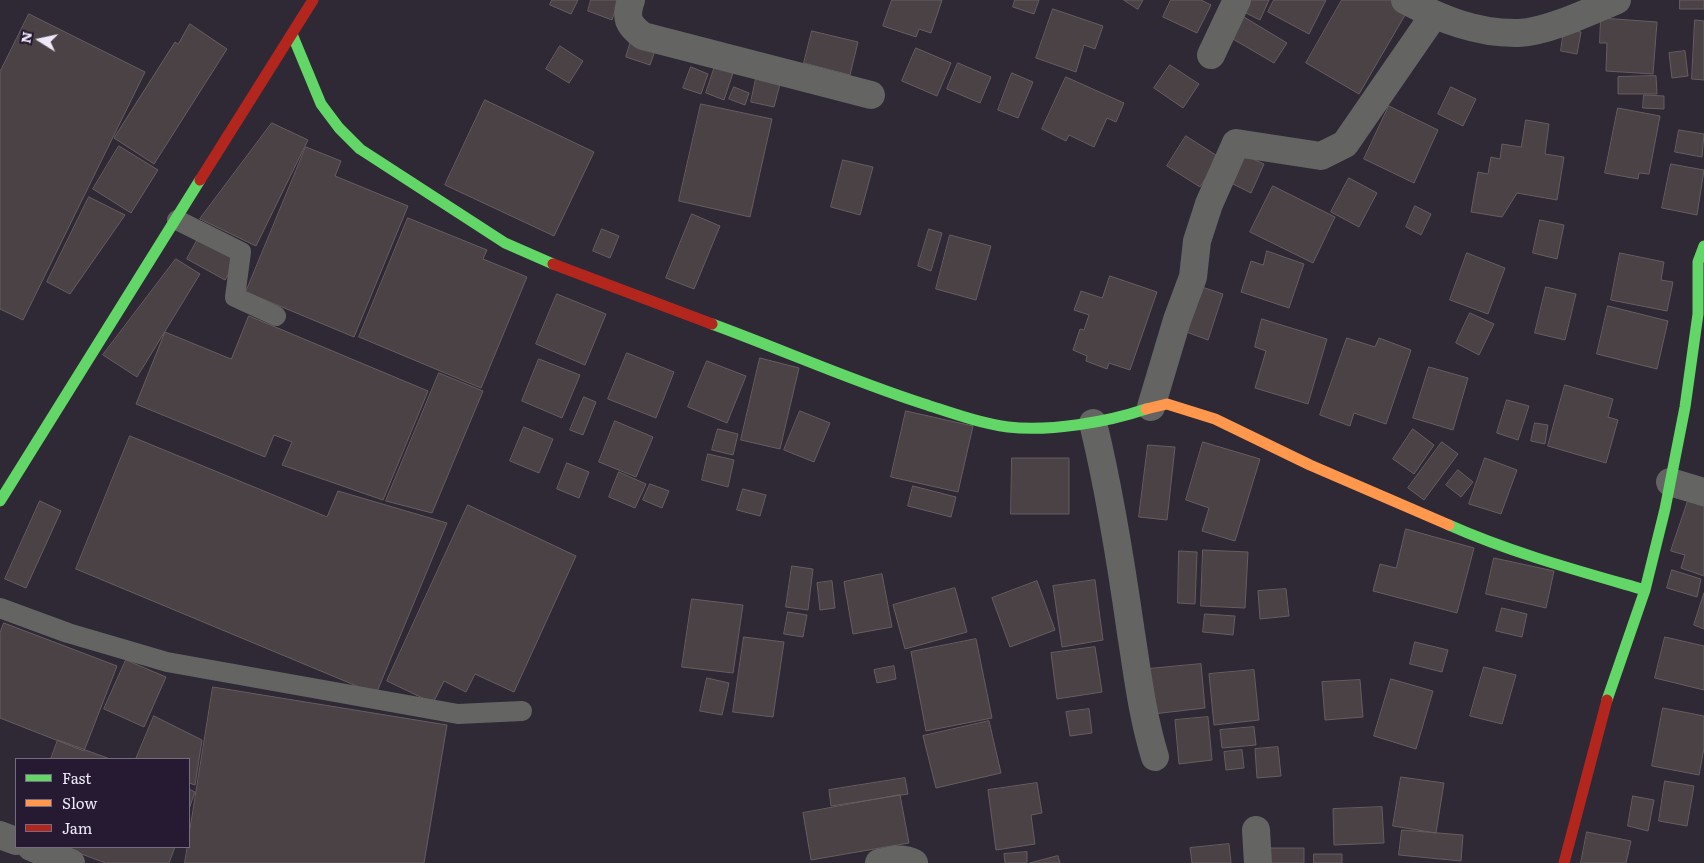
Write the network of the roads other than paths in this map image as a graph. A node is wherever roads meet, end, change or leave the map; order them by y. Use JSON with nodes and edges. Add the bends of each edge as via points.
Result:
{"nodes":[{"id":1,"x":313,"y":0,"type":"edge"},
{"id":2,"x":631,"y":0,"type":"edge"},
{"id":3,"x":1237,"y":0,"type":"edge"},
{"id":4,"x":1405,"y":0,"type":"edge"},
{"id":5,"x":1617,"y":0,"type":"edge"},
{"id":6,"x":1434,"y":14,"type":"junction"},
{"id":7,"x":292,"y":34,"type":"junction"},
{"id":8,"x":1211,"y":55,"type":"dead end"},
{"id":9,"x":871,"y":95,"type":"dead end"},
{"id":10,"x":177,"y":220,"type":"junction"},
{"id":11,"x":1702,"y":258,"type":"edge"},
{"id":12,"x":276,"y":316,"type":"dead end"},
{"id":13,"x":1151,"y":407,"type":"junction"},
{"id":14,"x":1093,"y":423,"type":"junction"},
{"id":15,"x":1670,"y":482,"type":"junction"},
{"id":16,"x":1704,"y":492,"type":"edge"},
{"id":17,"x":0,"y":501,"type":"edge"},
{"id":18,"x":1645,"y":590,"type":"junction"},
{"id":19,"x":0,"y":608,"type":"edge"},
{"id":20,"x":522,"y":711,"type":"dead end"},
{"id":21,"x":1155,"y":757,"type":"dead end"},
{"id":22,"x":1256,"y":830,"type":"dead end"},
{"id":23,"x":0,"y":836,"type":"edge"},
{"id":24,"x":15,"y":841,"type":"edge"},
{"id":25,"x":33,"y":848,"type":"edge"},
{"id":26,"x":71,"y":863,"type":"edge"},
{"id":27,"x":879,"y":863,"type":"edge"},
{"id":28,"x":914,"y":863,"type":"edge"},
{"id":29,"x":1258,"y":863,"type":"edge"},
{"id":30,"x":1564,"y":863,"type":"edge"}],
"edges":[{"from":1,"to":7,"type":"street"},
{"from":2,"to":9,"type":"street","via":[[627,19],[630,26],[643,36]]},
{"from":3,"to":8,"type":"street"},
{"from":4,"to":6,"type":"street"},
{"from":5,"to":6,"type":"street","via":[[1569,21],[1520,33],[1460,25]]},
{"from":6,"to":13,"type":"street","via":[[1345,144],[1321,156],[1236,143],[1206,213],[1193,277]]},
{"from":7,"to":10,"type":"street"},
{"from":7,"to":14,"type":"street","via":[[321,104],[360,149],[505,243],[562,268],[776,347],[867,386],[976,421],[1010,426]]},
{"from":10,"to":12,"type":"lane","via":[[241,252],[235,297]]},
{"from":10,"to":17,"type":"street"},
{"from":11,"to":15,"type":"street","via":[[1685,407]]},
{"from":13,"to":14,"type":"street"},
{"from":13,"to":18,"type":"street","via":[[1167,404],[1216,419],[1310,465],[1487,542]]},
{"from":14,"to":21,"type":"street","via":[[1112,509],[1142,709]]},
{"from":15,"to":16,"type":"street"},
{"from":15,"to":18,"type":"street"},
{"from":18,"to":30,"type":"street","via":[[1601,718]]},
{"from":19,"to":20,"type":"lane","via":[[68,633],[167,662],[458,714]]},
{"from":22,"to":29,"type":"street"},
{"from":23,"to":24,"type":"street"},
{"from":25,"to":26,"type":"street"},
{"from":27,"to":28,"type":"street","via":[[907,859]]}]}
